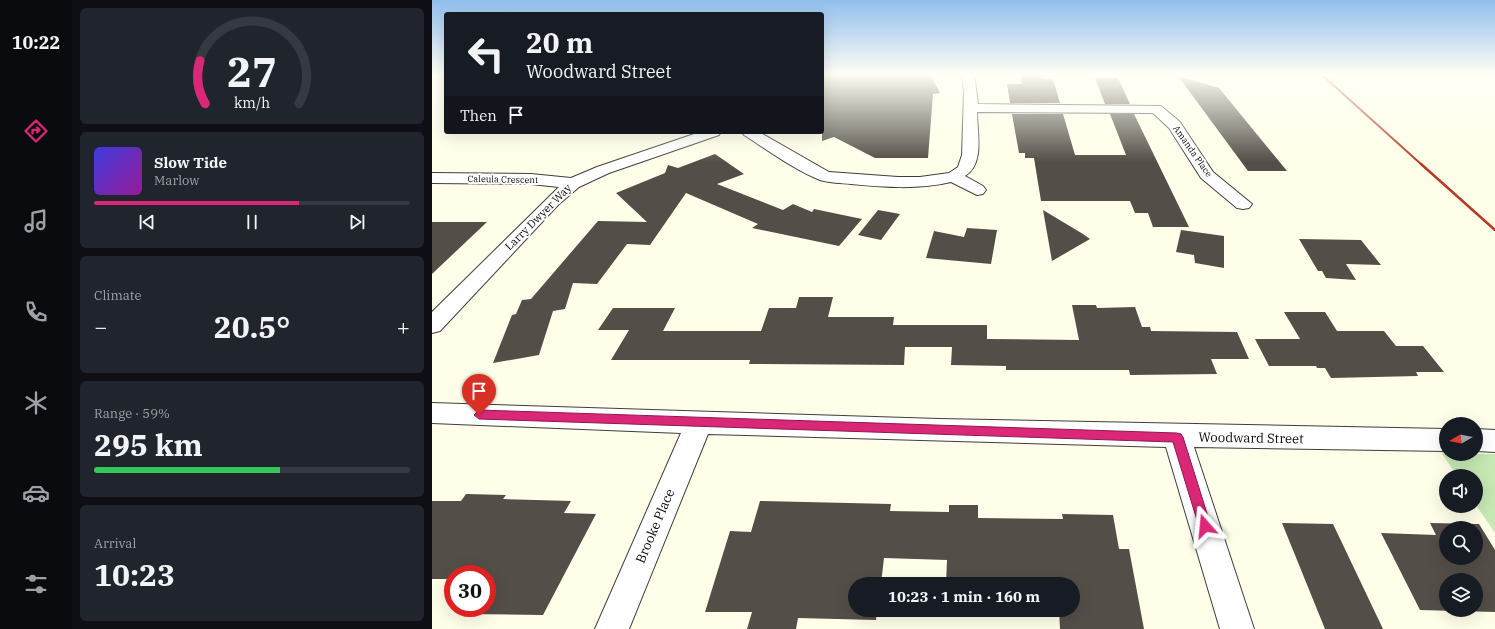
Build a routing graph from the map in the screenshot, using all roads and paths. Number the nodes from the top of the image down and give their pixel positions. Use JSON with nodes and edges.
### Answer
{"nodes":[{"id":1,"x":970,"y":103,"type":"edge"},
{"id":2,"x":970,"y":108,"type":"junction"},
{"id":3,"x":708,"y":134,"type":"edge"},
{"id":4,"x":752,"y":134,"type":"edge"},
{"id":5,"x":954,"y":177,"type":"junction"},
{"id":6,"x":432,"y":178,"type":"edge"},
{"id":7,"x":573,"y":182,"type":"junction"},
{"id":8,"x":977,"y":190,"type":"dead end"},
{"id":9,"x":1243,"y":204,"type":"dead end"},
{"id":10,"x":432,"y":325,"type":"edge"},
{"id":11,"x":432,"y":413,"type":"edge"},
{"id":12,"x":699,"y":423,"type":"junction"},
{"id":13,"x":1177,"y":437,"type":"junction"},
{"id":14,"x":1439,"y":440,"type":"edge"},
{"id":15,"x":1483,"y":440,"type":"edge"},
{"id":16,"x":1495,"y":441,"type":"edge"},
{"id":17,"x":612,"y":629,"type":"edge"},
{"id":18,"x":1237,"y":629,"type":"edge"}],
"edges":[{"from":1,"to":2,"type":"street"},
{"from":2,"to":5,"type":"street"},
{"from":2,"to":9,"type":"street","name":"Amanda Place"},
{"from":3,"to":7,"type":"street","name":"Larry Dwyer Way"},
{"from":4,"to":5,"type":"street"},
{"from":5,"to":8,"type":"street"},
{"from":6,"to":7,"type":"street","name":"Caleula Crescent"},
{"from":7,"to":10,"type":"street","name":"Larry Dwyer Way"},
{"from":11,"to":12,"type":"street","name":"Woodward Street"},
{"from":12,"to":13,"type":"street","name":"Woodward Street"},
{"from":12,"to":17,"type":"street","name":"Brooke Place"},
{"from":13,"to":14,"type":"street","name":"Woodward Street"},
{"from":13,"to":18,"type":"street"},
{"from":15,"to":16,"type":"street"}]}
